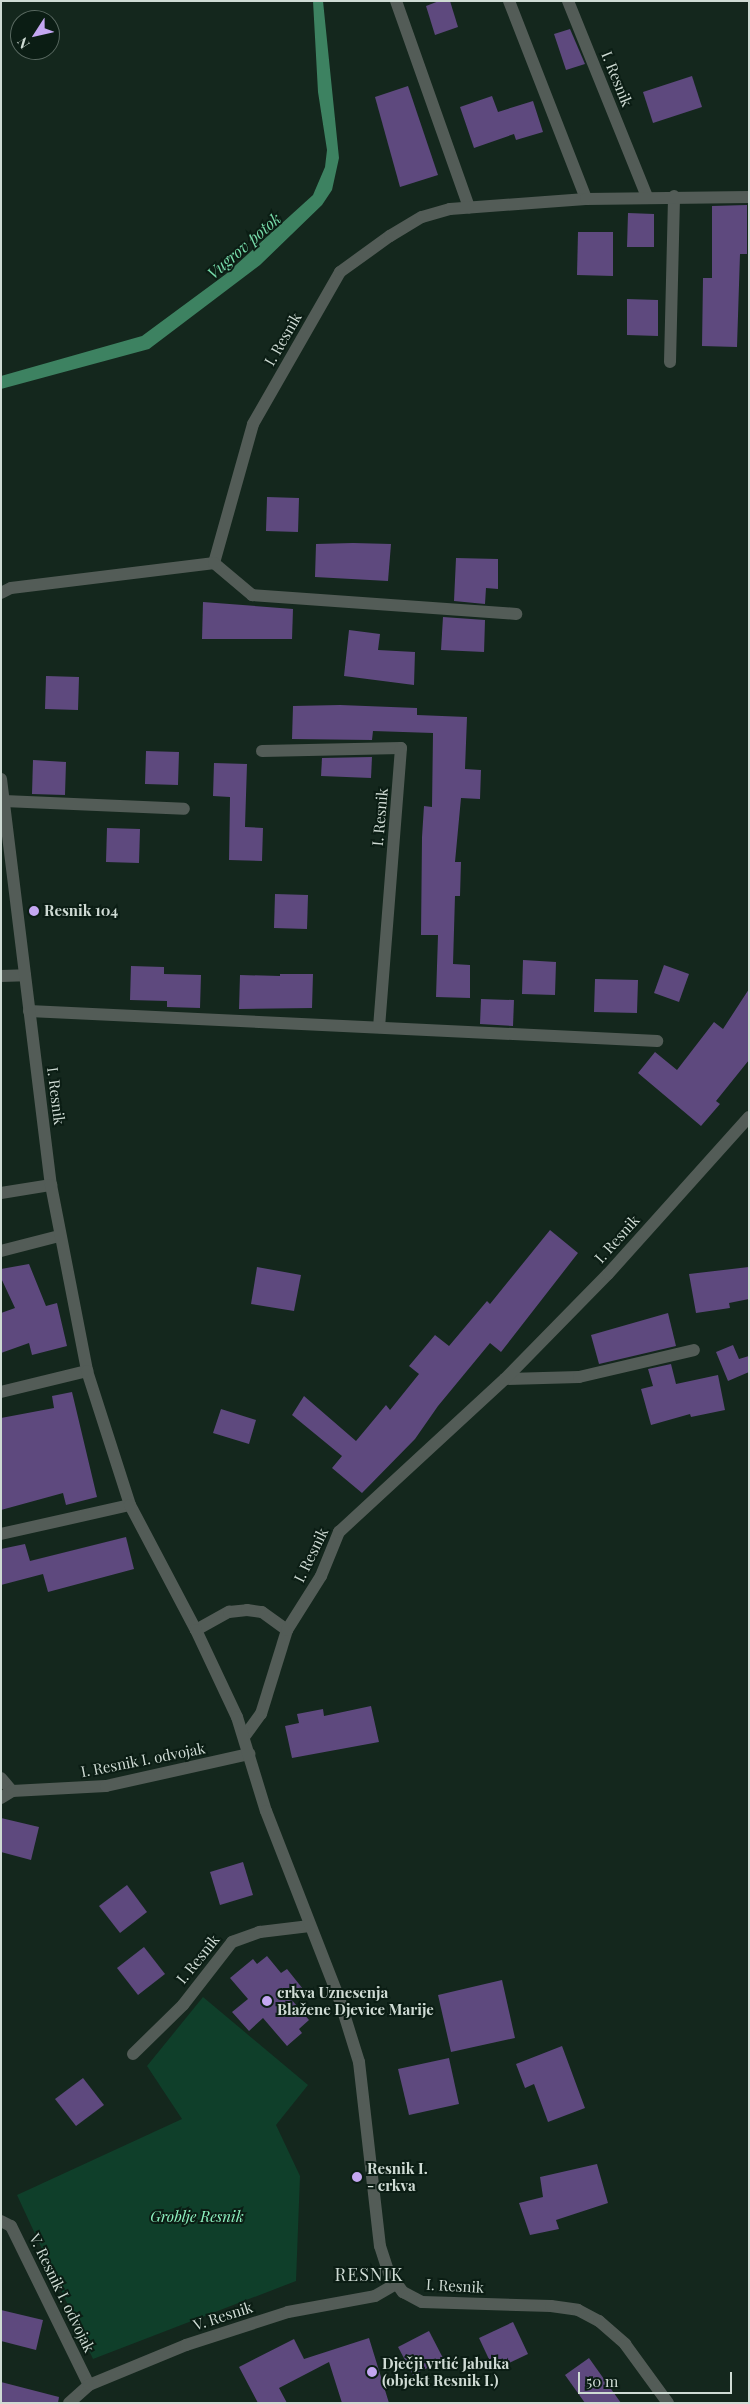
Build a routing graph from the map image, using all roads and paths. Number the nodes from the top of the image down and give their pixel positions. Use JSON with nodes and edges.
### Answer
{"nodes":[{"id":1,"x":396,"y":1,"type":"edge"},
{"id":2,"x":509,"y":1,"type":"edge"},
{"id":3,"x":568,"y":1,"type":"edge"},
{"id":4,"x":674,"y":196,"type":"junction"},
{"id":5,"x":647,"y":197,"type":"junction"},
{"id":6,"x":749,"y":197,"type":"edge"},
{"id":7,"x":586,"y":199,"type":"junction"},
{"id":8,"x":469,"y":207,"type":"junction"},
{"id":9,"x":670,"y":362,"type":"dead end"},
{"id":10,"x":214,"y":563,"type":"junction"},
{"id":11,"x":1,"y":593,"type":"edge"},
{"id":12,"x":516,"y":614,"type":"dead end"},
{"id":13,"x":262,"y":751,"type":"dead end"},
{"id":14,"x":1,"y":779,"type":"edge"},
{"id":15,"x":4,"y":800,"type":"junction"},
{"id":16,"x":184,"y":808,"type":"dead end"},
{"id":17,"x":25,"y":975,"type":"junction"},
{"id":18,"x":1,"y":976,"type":"edge"},
{"id":19,"x":29,"y":1011,"type":"junction"},
{"id":20,"x":379,"y":1027,"type":"junction"},
{"id":21,"x":657,"y":1041,"type":"dead end"},
{"id":22,"x":749,"y":1117,"type":"edge"},
{"id":23,"x":51,"y":1185,"type":"junction"},
{"id":24,"x":1,"y":1192,"type":"edge"},
{"id":25,"x":59,"y":1236,"type":"junction"},
{"id":26,"x":1,"y":1251,"type":"edge"},
{"id":27,"x":694,"y":1350,"type":"dead end"},
{"id":28,"x":87,"y":1371,"type":"junction"},
{"id":29,"x":505,"y":1380,"type":"junction"},
{"id":30,"x":1,"y":1392,"type":"edge"},
{"id":31,"x":130,"y":1505,"type":"junction"},
{"id":32,"x":1,"y":1534,"type":"edge"},
{"id":33,"x":196,"y":1630,"type":"junction"},
{"id":34,"x":287,"y":1630,"type":"junction"},
{"id":35,"x":244,"y":1737,"type":"junction"},
{"id":36,"x":249,"y":1754,"type":"junction"},
{"id":37,"x":1,"y":1778,"type":"edge"},
{"id":38,"x":6,"y":1795,"type":"edge"},
{"id":39,"x":310,"y":1926,"type":"junction"},
{"id":40,"x":133,"y":2054,"type":"dead end"},
{"id":41,"x":1,"y":2221,"type":"edge"},
{"id":42,"x":396,"y":2284,"type":"junction"},
{"id":43,"x":89,"y":2385,"type":"junction"},
{"id":44,"x":69,"y":2403,"type":"edge"},
{"id":45,"x":668,"y":2403,"type":"edge"}],
"edges":[{"from":1,"to":8,"type":"street"},
{"from":2,"to":7,"type":"street"},
{"from":3,"to":5,"type":"street","name":"I. Resnik"},
{"from":4,"to":5,"type":"street","name":"I. Resnik"},
{"from":4,"to":6,"type":"street","name":"I. Resnik"},
{"from":4,"to":9,"type":"street"},
{"from":5,"to":7,"type":"street","name":"I. Resnik"},
{"from":7,"to":8,"type":"street","name":"I. Resnik"},
{"from":8,"to":10,"type":"street","name":"I. Resnik"},
{"from":10,"to":11,"type":"street"},
{"from":10,"to":12,"type":"street"},
{"from":13,"to":20,"type":"street","name":"I. Resnik"},
{"from":14,"to":15,"type":"street","name":"I. Resnik"},
{"from":15,"to":16,"type":"street"},
{"from":15,"to":17,"type":"street","name":"I. Resnik"},
{"from":17,"to":18,"type":"street"},
{"from":17,"to":19,"type":"street","name":"I. Resnik"},
{"from":19,"to":20,"type":"street"},
{"from":19,"to":23,"type":"street","name":"I. Resnik"},
{"from":20,"to":21,"type":"street"},
{"from":22,"to":29,"type":"street","name":"I. Resnik"},
{"from":23,"to":24,"type":"street"},
{"from":23,"to":25,"type":"street","name":"I. Resnik"},
{"from":25,"to":26,"type":"street"},
{"from":25,"to":28,"type":"street","name":"I. Resnik"},
{"from":27,"to":29,"type":"street"},
{"from":28,"to":30,"type":"street"},
{"from":28,"to":31,"type":"street","name":"I. Resnik"},
{"from":29,"to":34,"type":"street","name":"I. Resnik"},
{"from":31,"to":32,"type":"street"},
{"from":31,"to":33,"type":"street","name":"I. Resnik"},
{"from":33,"to":34,"type":"street"},
{"from":33,"to":35,"type":"street","name":"I. Resnik"},
{"from":34,"to":35,"type":"street","name":"I. Resnik"},
{"from":35,"to":36,"type":"street","name":"I. Resnik"},
{"from":36,"to":38,"type":"street","name":"I. Resnik I. odvojak"},
{"from":36,"to":39,"type":"street","name":"I. Resnik"},
{"from":37,"to":38,"type":"street","name":"I. Resnik I. odvojak"},
{"from":39,"to":40,"type":"street","name":"I. Resnik"},
{"from":39,"to":42,"type":"street","name":"I. Resnik"},
{"from":41,"to":43,"type":"street","name":"V. Resnik I. odvojak"},
{"from":42,"to":43,"type":"street","name":"V. Resnik"},
{"from":42,"to":45,"type":"street","name":"I. Resnik"},
{"from":43,"to":44,"type":"street","name":"V. Resnik"}]}
